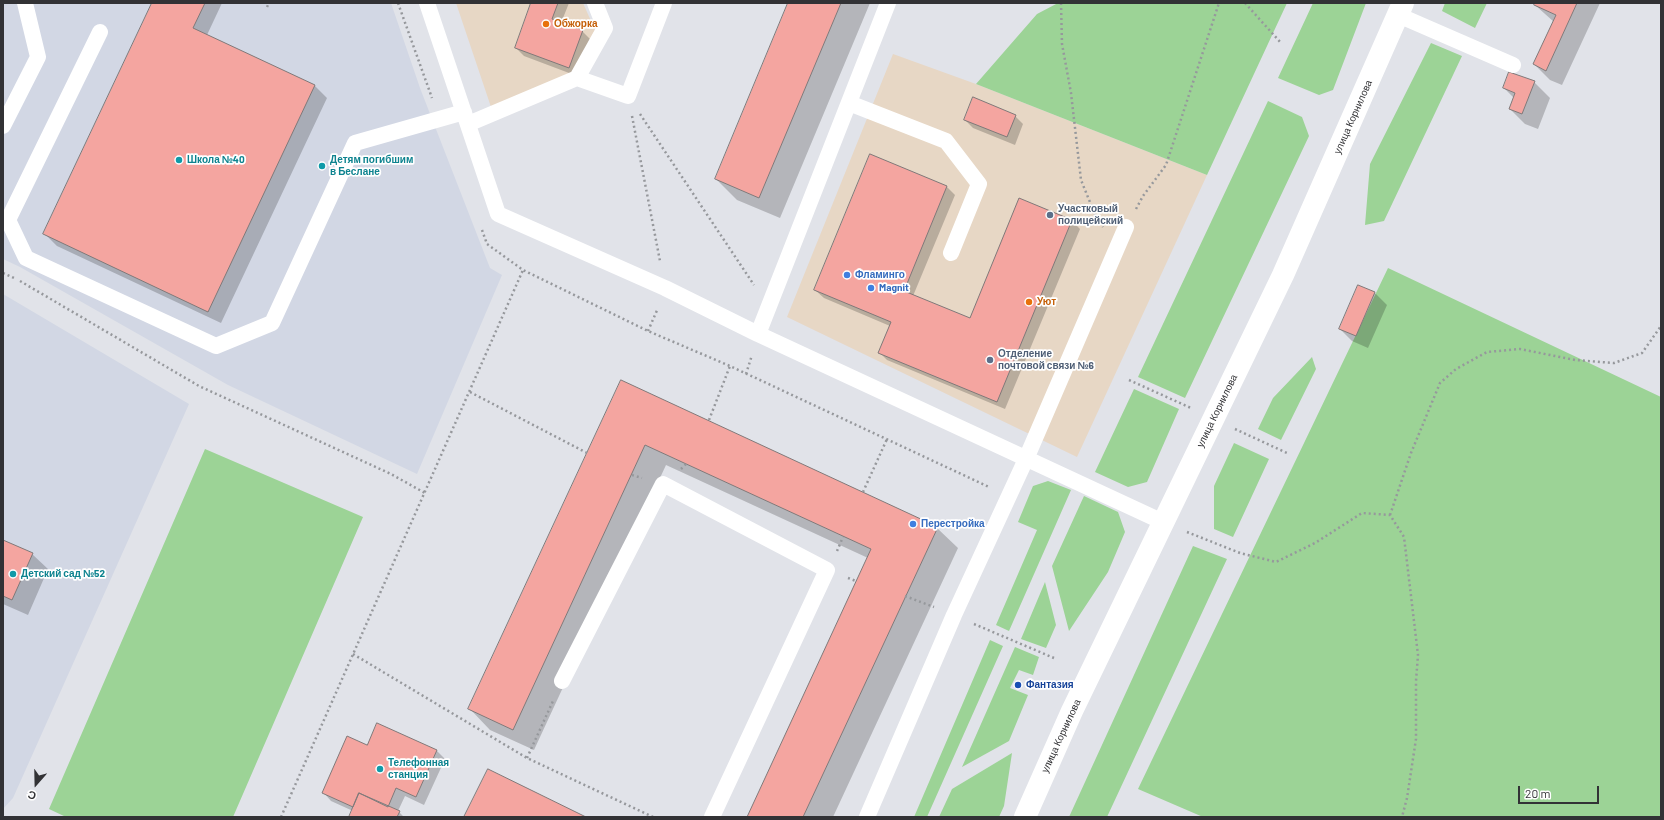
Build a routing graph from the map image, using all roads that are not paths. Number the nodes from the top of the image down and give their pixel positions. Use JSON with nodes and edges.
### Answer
{"nodes":[{"id":1,"x":25,"y":3,"type":"edge"},
{"id":2,"x":427,"y":3,"type":"edge"},
{"id":3,"x":595,"y":3,"type":"edge"},
{"id":4,"x":664,"y":3,"type":"edge"},
{"id":5,"x":888,"y":3,"type":"edge"},
{"id":6,"x":1401,"y":9,"type":"edge"},
{"id":7,"x":100,"y":32,"type":"dead end"},
{"id":8,"x":1513,"y":65,"type":"dead end"},
{"id":9,"x":577,"y":78,"type":"junction"},
{"id":10,"x":849,"y":103,"type":"junction"},
{"id":11,"x":466,"y":118,"type":"junction"},
{"id":12,"x":3,"y":126,"type":"edge"},
{"id":13,"x":1126,"y":227,"type":"road end"},
{"id":14,"x":951,"y":253,"type":"dead end"},
{"id":15,"x":758,"y":334,"type":"junction"},
{"id":16,"x":1026,"y":459,"type":"junction"},
{"id":17,"x":1163,"y":522,"type":"junction"},
{"id":18,"x":562,"y":681,"type":"road end"},
{"id":19,"x":712,"y":817,"type":"edge"},
{"id":20,"x":867,"y":817,"type":"edge"},
{"id":21,"x":1025,"y":817,"type":"edge"}],
"edges":[{"from":1,"to":12,"type":"lane"},
{"from":2,"to":11,"type":"lane"},
{"from":3,"to":9,"type":"lane"},
{"from":4,"to":9,"type":"lane"},
{"from":5,"to":10,"type":"lane"},
{"from":6,"to":8,"type":"lane"},
{"from":6,"to":17,"type":"main road","name":"улица Корнилова"},
{"from":7,"to":11,"type":"lane"},
{"from":9,"to":11,"type":"lane"},
{"from":10,"to":14,"type":"lane"},
{"from":10,"to":15,"type":"lane"},
{"from":11,"to":15,"type":"lane"},
{"from":13,"to":16,"type":"lane"},
{"from":15,"to":16,"type":"lane"},
{"from":16,"to":17,"type":"lane"},
{"from":16,"to":20,"type":"lane"},
{"from":17,"to":21,"type":"main road","name":"улица Корнилова"},
{"from":18,"to":19,"type":"lane"}]}
